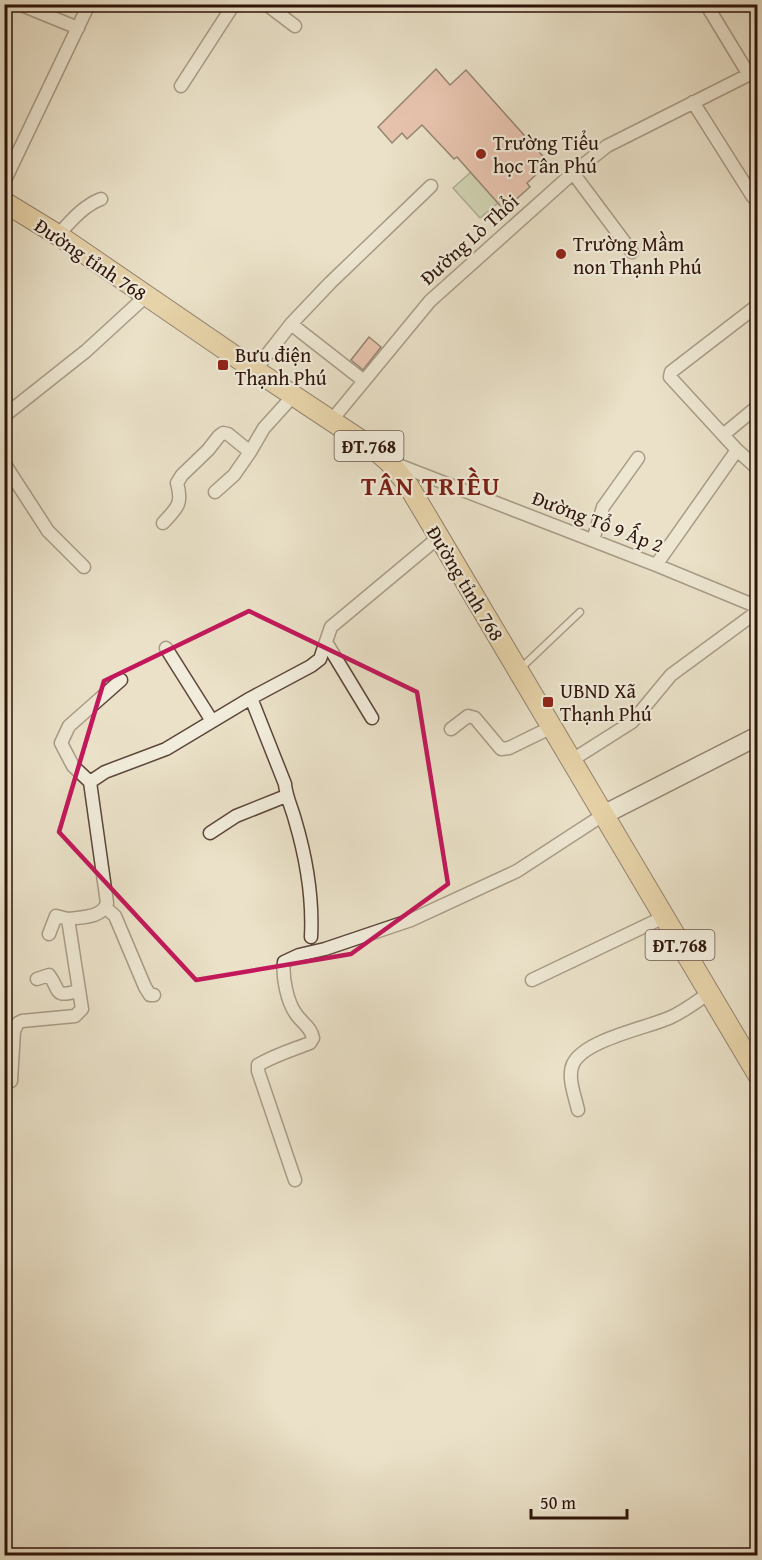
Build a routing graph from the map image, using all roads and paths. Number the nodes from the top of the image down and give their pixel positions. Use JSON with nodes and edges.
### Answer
{"nodes":[{"id":1,"x":89,"y":4,"type":"edge"},
{"id":2,"x":234,"y":4,"type":"edge"},
{"id":3,"x":266,"y":4,"type":"edge"},
{"id":4,"x":706,"y":4,"type":"edge"},
{"id":5,"x":24,"y":6,"type":"edge"},
{"id":6,"x":295,"y":26,"type":"dead end"},
{"id":7,"x":78,"y":28,"type":"junction"},
{"id":8,"x":753,"y":72,"type":"edge"},
{"id":9,"x":181,"y":86,"type":"dead end"},
{"id":10,"x":693,"y":102,"type":"junction"},
{"id":11,"x":573,"y":172,"type":"junction"},
{"id":12,"x":4,"y":182,"type":"edge"},
{"id":13,"x":431,"y":186,"type":"dead end"},
{"id":14,"x":753,"y":197,"type":"dead end"},
{"id":15,"x":101,"y":199,"type":"dead end"},
{"id":16,"x":4,"y":202,"type":"edge"},
{"id":17,"x":58,"y":235,"type":"junction"},
{"id":18,"x":632,"y":252,"type":"dead end"},
{"id":19,"x":146,"y":296,"type":"junction"},
{"id":20,"x":758,"y":305,"type":"edge"},
{"id":21,"x":291,"y":324,"type":"junction"},
{"id":22,"x":255,"y":370,"type":"junction"},
{"id":23,"x":364,"y":381,"type":"junction"},
{"id":24,"x":293,"y":396,"type":"junction"},
{"id":25,"x":758,"y":406,"type":"edge"},
{"id":26,"x":4,"y":416,"type":"edge"},
{"id":27,"x":331,"y":421,"type":"junction"},
{"id":28,"x":723,"y":435,"type":"junction"},
{"id":29,"x":737,"y":450,"type":"junction"},
{"id":30,"x":250,"y":452,"type":"junction"},
{"id":31,"x":639,"y":458,"type":"dead end"},
{"id":32,"x":389,"y":462,"type":"junction"},
{"id":33,"x":4,"y":463,"type":"edge"},
{"id":34,"x":758,"y":469,"type":"edge"},
{"id":35,"x":214,"y":492,"type":"dead end"},
{"id":36,"x":163,"y":523,"type":"dead end"},
{"id":37,"x":439,"y":537,"type":"junction"},
{"id":38,"x":593,"y":540,"type":"junction"},
{"id":39,"x":656,"y":565,"type":"junction"},
{"id":40,"x":84,"y":567,"type":"dead end"},
{"id":41,"x":758,"y":609,"type":"edge"},
{"id":42,"x":580,"y":612,"type":"dead end"},
{"id":43,"x":326,"y":642,"type":"junction"},
{"id":44,"x":166,"y":648,"type":"dead end"},
{"id":45,"x":518,"y":670,"type":"junction"},
{"id":46,"x":121,"y":680,"type":"dead end"},
{"id":47,"x":251,"y":698,"type":"junction"},
{"id":48,"x":372,"y":718,"type":"dead end"},
{"id":49,"x":212,"y":721,"type":"junction"},
{"id":50,"x":552,"y":727,"type":"junction"},
{"id":51,"x":451,"y":729,"type":"dead end"},
{"id":52,"x":758,"y":736,"type":"edge"},
{"id":53,"x":572,"y":760,"type":"junction"},
{"id":54,"x":90,"y":782,"type":"junction"},
{"id":55,"x":286,"y":796,"type":"junction"},
{"id":56,"x":603,"y":815,"type":"junction"},
{"id":57,"x":210,"y":833,"type":"dead end"},
{"id":58,"x":105,"y":908,"type":"junction"},
{"id":59,"x":664,"y":917,"type":"junction"},
{"id":60,"x":68,"y":919,"type":"junction"},
{"id":61,"x":49,"y":934,"type":"dead end"},
{"id":62,"x":310,"y":937,"type":"dead end"},
{"id":63,"x":36,"y":979,"type":"dead end"},
{"id":64,"x":532,"y":980,"type":"dead end"},
{"id":65,"x":78,"y":991,"type":"junction"},
{"id":66,"x":709,"y":993,"type":"junction"},
{"id":67,"x":154,"y":995,"type":"dead end"},
{"id":68,"x":758,"y":1075,"type":"edge"},
{"id":69,"x":11,"y":1081,"type":"dead end"},
{"id":70,"x":578,"y":1110,"type":"dead end"},
{"id":71,"x":295,"y":1180,"type":"dead end"}],
"edges":[{"from":1,"to":7,"type":"street"},
{"from":2,"to":9,"type":"street"},
{"from":3,"to":6,"type":"street"},
{"from":4,"to":8,"type":"street"},
{"from":5,"to":7,"type":"street"},
{"from":7,"to":12,"type":"street"},
{"from":8,"to":10,"type":"street","name":"Đường Lò Thổi"},
{"from":10,"to":11,"type":"street","name":"Đường Lò Thổi"},
{"from":10,"to":14,"type":"street"},
{"from":11,"to":18,"type":"street"},
{"from":11,"to":23,"type":"street","name":"Đường Lò Thổi"},
{"from":13,"to":21,"type":"street"},
{"from":15,"to":17,"type":"street"},
{"from":16,"to":17,"type":"main road","name":"Đường tỉnh 768","number":"ĐT.768"},
{"from":17,"to":19,"type":"main road","name":"Đường tỉnh 768","number":"ĐT.768"},
{"from":19,"to":22,"type":"main road","name":"Đường tỉnh 768","number":"ĐT.768"},
{"from":19,"to":26,"type":"street"},
{"from":20,"to":28,"type":"street"},
{"from":21,"to":22,"type":"street"},
{"from":21,"to":23,"type":"street"},
{"from":22,"to":24,"type":"main road","name":"Đường tỉnh 768","number":"ĐT.768"},
{"from":23,"to":27,"type":"street","name":"Đường Lò Thổi"},
{"from":24,"to":27,"type":"main road","name":"Đường tỉnh 768","number":"ĐT.768"},
{"from":24,"to":30,"type":"street"},
{"from":25,"to":28,"type":"street"},
{"from":27,"to":32,"type":"main road","name":"Đường tỉnh 768","number":"ĐT.768"},
{"from":28,"to":29,"type":"street"},
{"from":29,"to":34,"type":"street"},
{"from":29,"to":39,"type":"street"},
{"from":30,"to":35,"type":"street"},
{"from":30,"to":36,"type":"street"},
{"from":31,"to":38,"type":"street"},
{"from":32,"to":37,"type":"main road","name":"Đường tỉnh 768","number":"ĐT.768"},
{"from":32,"to":38,"type":"street","name":"Đường Tổ 9 Ấp 2"},
{"from":33,"to":40,"type":"street"},
{"from":37,"to":43,"type":"street"},
{"from":37,"to":45,"type":"main road","name":"Đường tỉnh 768","number":"ĐT.768"},
{"from":38,"to":39,"type":"street","name":"Đường Tổ 9 Ấp 2"},
{"from":39,"to":41,"type":"street","name":"Đường Tổ 9 Ấp 2"},
{"from":41,"to":53,"type":"street"},
{"from":42,"to":45,"type":"lane"},
{"from":43,"to":47,"type":"street"},
{"from":43,"to":48,"type":"street"},
{"from":44,"to":49,"type":"street"},
{"from":45,"to":50,"type":"main road","name":"Đường tỉnh 768","number":"ĐT.768"},
{"from":46,"to":54,"type":"street"},
{"from":47,"to":49,"type":"street"},
{"from":47,"to":55,"type":"street"},
{"from":49,"to":54,"type":"street"},
{"from":50,"to":51,"type":"street"},
{"from":50,"to":53,"type":"main road","name":"Đường tỉnh 768","number":"ĐT.768"},
{"from":52,"to":56,"type":"street"},
{"from":53,"to":56,"type":"main road","name":"Đường tỉnh 768","number":"ĐT.768"},
{"from":54,"to":58,"type":"street"},
{"from":55,"to":57,"type":"street"},
{"from":55,"to":62,"type":"street"},
{"from":56,"to":59,"type":"main road","name":"Đường tỉnh 768","number":"ĐT.768"},
{"from":56,"to":71,"type":"street"},
{"from":58,"to":60,"type":"street"},
{"from":58,"to":67,"type":"street"},
{"from":59,"to":64,"type":"street"},
{"from":59,"to":66,"type":"main road","name":"Đường tỉnh 768","number":"ĐT.768"},
{"from":60,"to":61,"type":"street"},
{"from":60,"to":65,"type":"street"},
{"from":63,"to":65,"type":"street"},
{"from":65,"to":69,"type":"street"},
{"from":66,"to":68,"type":"main road","name":"Đường tỉnh 768","number":"ĐT.768"},
{"from":66,"to":70,"type":"street"}]}
